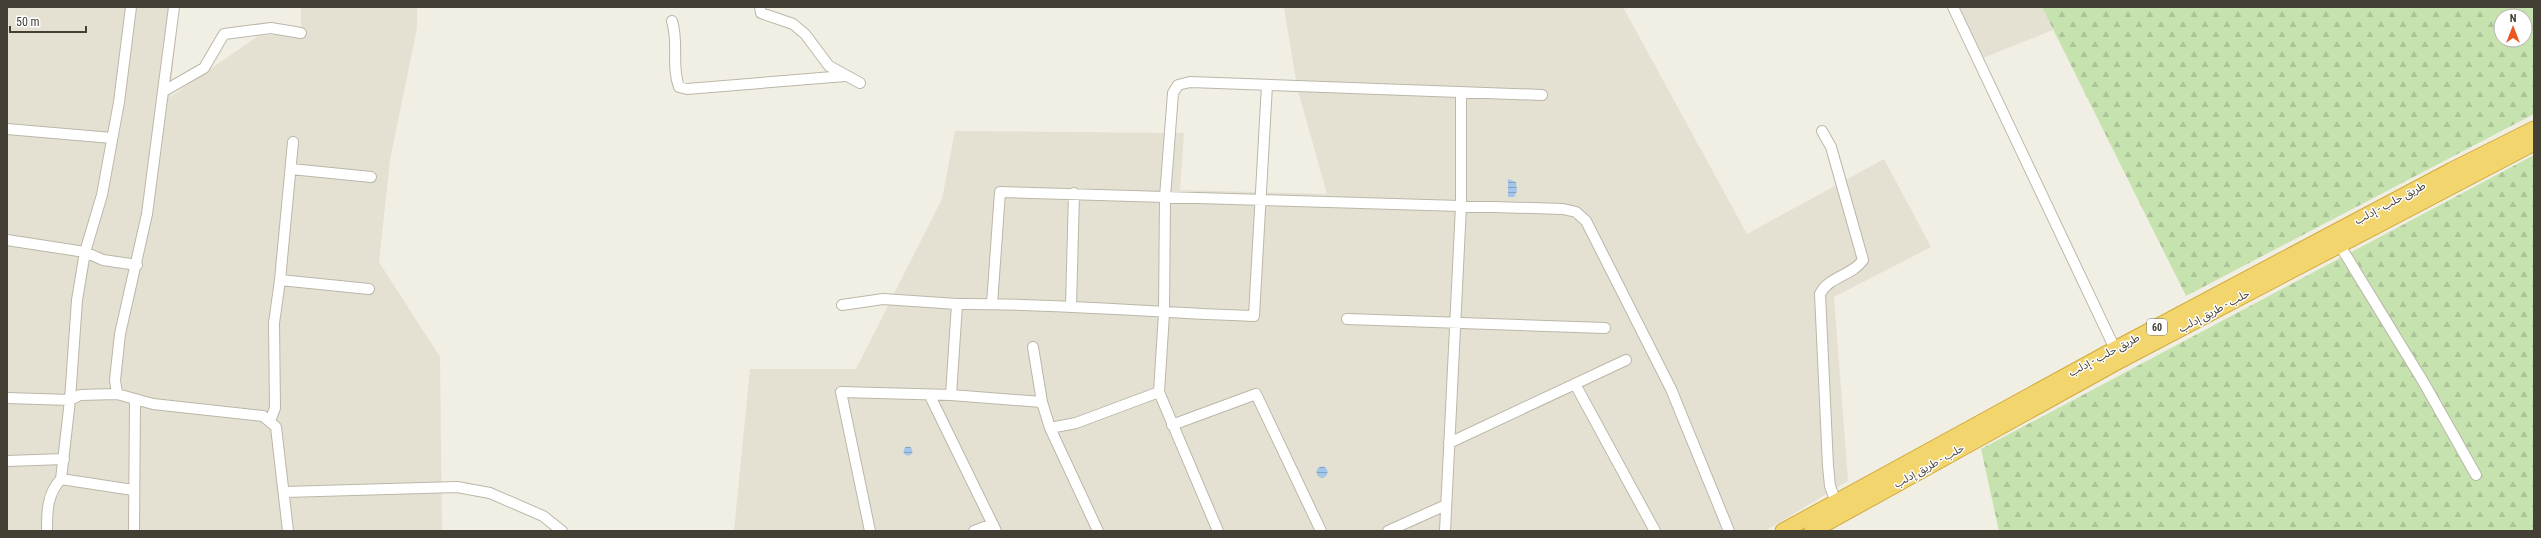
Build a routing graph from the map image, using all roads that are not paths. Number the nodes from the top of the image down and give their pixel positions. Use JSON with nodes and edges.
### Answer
{"nodes":[{"id":1,"x":131,"y":7,"type":"edge"},
{"id":2,"x":174,"y":7,"type":"edge"},
{"id":3,"x":760,"y":7,"type":"edge"},
{"id":4,"x":1953,"y":7,"type":"edge"},
{"id":5,"x":672,"y":22,"type":"dead end"},
{"id":6,"x":301,"y":34,"type":"dead end"},
{"id":7,"x":845,"y":76,"type":"junction"},
{"id":8,"x":860,"y":83,"type":"dead end"},
{"id":9,"x":1267,"y":85,"type":"junction"},
{"id":10,"x":164,"y":91,"type":"junction"},
{"id":11,"x":1462,"y":93,"type":"junction"},
{"id":12,"x":1542,"y":95,"type":"dead end"},
{"id":13,"x":7,"y":128,"type":"edge"},
{"id":14,"x":2534,"y":129,"type":"edge"},
{"id":15,"x":1822,"y":131,"type":"dead end"},
{"id":16,"x":112,"y":138,"type":"junction"},
{"id":17,"x":293,"y":142,"type":"dead end"},
{"id":18,"x":2534,"y":142,"type":"edge"},
{"id":19,"x":291,"y":169,"type":"junction"},
{"id":20,"x":371,"y":177,"type":"dead end"},
{"id":21,"x":1074,"y":193,"type":"junction"},
{"id":22,"x":1165,"y":197,"type":"junction"},
{"id":23,"x":1261,"y":200,"type":"junction"},
{"id":24,"x":1461,"y":206,"type":"junction"},
{"id":25,"x":7,"y":240,"type":"edge"},
{"id":26,"x":2339,"y":244,"type":"junction"},
{"id":27,"x":85,"y":252,"type":"junction"},
{"id":28,"x":137,"y":265,"type":"junction"},
{"id":29,"x":280,"y":280,"type":"junction"},
{"id":30,"x":369,"y":290,"type":"dead end"},
{"id":31,"x":957,"y":304,"type":"junction"},
{"id":32,"x":992,"y":304,"type":"junction"},
{"id":33,"x":842,"y":305,"type":"dead end"},
{"id":34,"x":1071,"y":306,"type":"junction"},
{"id":35,"x":1164,"y":314,"type":"junction"},
{"id":36,"x":1347,"y":320,"type":"dead end"},
{"id":37,"x":1455,"y":323,"type":"junction"},
{"id":38,"x":1605,"y":328,"type":"dead end"},
{"id":39,"x":1034,"y":347,"type":"dead end"},
{"id":40,"x":2117,"y":355,"type":"junction"},
{"id":41,"x":1626,"y":360,"type":"dead end"},
{"id":42,"x":1575,"y":384,"type":"junction"},
{"id":43,"x":1159,"y":392,"type":"junction"},
{"id":44,"x":117,"y":394,"type":"junction"},
{"id":45,"x":951,"y":395,"type":"junction"},
{"id":46,"x":930,"y":396,"type":"junction"},
{"id":47,"x":7,"y":398,"type":"edge"},
{"id":48,"x":70,"y":400,"type":"junction"},
{"id":49,"x":135,"y":400,"type":"junction"},
{"id":50,"x":1042,"y":402,"type":"junction"},
{"id":51,"x":270,"y":421,"type":"junction"},
{"id":52,"x":1172,"y":425,"type":"junction"},
{"id":53,"x":1050,"y":428,"type":"junction"},
{"id":54,"x":1449,"y":443,"type":"junction"},
{"id":55,"x":64,"y":459,"type":"junction"},
{"id":56,"x":7,"y":461,"type":"edge"},
{"id":57,"x":2476,"y":475,"type":"dead end"},
{"id":58,"x":61,"y":479,"type":"junction"},
{"id":59,"x":133,"y":490,"type":"junction"},
{"id":60,"x":285,"y":492,"type":"junction"},
{"id":61,"x":1446,"y":505,"type":"junction"},
{"id":62,"x":1839,"y":508,"type":"junction"},
{"id":63,"x":994,"y":527,"type":"edge"},
{"id":64,"x":47,"y":531,"type":"edge"},
{"id":65,"x":134,"y":531,"type":"edge"},
{"id":66,"x":288,"y":531,"type":"edge"},
{"id":67,"x":562,"y":531,"type":"edge"},
{"id":68,"x":870,"y":531,"type":"edge"},
{"id":69,"x":974,"y":531,"type":"edge"},
{"id":70,"x":1098,"y":531,"type":"edge"},
{"id":71,"x":1218,"y":531,"type":"edge"},
{"id":72,"x":1321,"y":531,"type":"edge"},
{"id":73,"x":1388,"y":531,"type":"edge"},
{"id":74,"x":1445,"y":531,"type":"edge"},
{"id":75,"x":1655,"y":531,"type":"edge"},
{"id":76,"x":1729,"y":531,"type":"edge"},
{"id":77,"x":1783,"y":531,"type":"edge"},
{"id":78,"x":1812,"y":531,"type":"edge"}],
"edges":[{"from":1,"to":16,"type":"street"},
{"from":2,"to":10,"type":"street"},
{"from":3,"to":7,"type":"street"},
{"from":4,"to":40,"type":"street"},
{"from":5,"to":7,"type":"street"},
{"from":6,"to":10,"type":"street"},
{"from":7,"to":8,"type":"street"},
{"from":9,"to":11,"type":"street"},
{"from":9,"to":22,"type":"street"},
{"from":9,"to":23,"type":"street"},
{"from":10,"to":28,"type":"street"},
{"from":11,"to":12,"type":"street"},
{"from":11,"to":24,"type":"street"},
{"from":13,"to":16,"type":"street"},
{"from":14,"to":40,"type":"highway","name":"طريق حلب - إدلب","number":"60"},
{"from":15,"to":62,"type":"street"},
{"from":16,"to":27,"type":"street"},
{"from":17,"to":19,"type":"street"},
{"from":18,"to":26,"type":"highway","name":"حلب - طريق إدلب","number":"60"},
{"from":19,"to":20,"type":"street"},
{"from":19,"to":29,"type":"street"},
{"from":21,"to":22,"type":"street"},
{"from":21,"to":32,"type":"street"},
{"from":21,"to":34,"type":"street"},
{"from":22,"to":23,"type":"street"},
{"from":22,"to":35,"type":"street"},
{"from":23,"to":24,"type":"street"},
{"from":23,"to":35,"type":"street"},
{"from":24,"to":37,"type":"street"},
{"from":24,"to":76,"type":"street"},
{"from":25,"to":27,"type":"street"},
{"from":26,"to":40,"type":"highway","name":"حلب - طريق إدلب","number":"60"},
{"from":26,"to":57,"type":"street"},
{"from":27,"to":28,"type":"street"},
{"from":27,"to":48,"type":"street"},
{"from":28,"to":44,"type":"street"},
{"from":29,"to":30,"type":"street"},
{"from":29,"to":51,"type":"street"},
{"from":31,"to":32,"type":"street"},
{"from":31,"to":33,"type":"street"},
{"from":31,"to":45,"type":"street"},
{"from":32,"to":34,"type":"street"},
{"from":34,"to":35,"type":"street"},
{"from":35,"to":43,"type":"street"},
{"from":36,"to":37,"type":"street"},
{"from":37,"to":38,"type":"street"},
{"from":37,"to":54,"type":"street"},
{"from":39,"to":50,"type":"street"},
{"from":40,"to":62,"type":"highway","name":"طريق حلب - إدلب","number":"60"},
{"from":41,"to":42,"type":"street"},
{"from":42,"to":54,"type":"street"},
{"from":42,"to":75,"type":"street"},
{"from":43,"to":52,"type":"street"},
{"from":43,"to":53,"type":"street"},
{"from":44,"to":48,"type":"street"},
{"from":44,"to":49,"type":"street"},
{"from":45,"to":46,"type":"street"},
{"from":45,"to":50,"type":"street"},
{"from":46,"to":63,"type":"street"},
{"from":46,"to":68,"type":"street"},
{"from":47,"to":48,"type":"street"},
{"from":48,"to":55,"type":"street"},
{"from":49,"to":51,"type":"street"},
{"from":49,"to":59,"type":"street"},
{"from":50,"to":53,"type":"street"},
{"from":51,"to":60,"type":"street"},
{"from":52,"to":71,"type":"street"},
{"from":52,"to":72,"type":"street"},
{"from":53,"to":70,"type":"street"},
{"from":54,"to":61,"type":"street"},
{"from":55,"to":56,"type":"street"},
{"from":55,"to":58,"type":"street"},
{"from":58,"to":59,"type":"street"},
{"from":58,"to":64,"type":"street"},
{"from":59,"to":65,"type":"street"},
{"from":60,"to":66,"type":"street"},
{"from":60,"to":67,"type":"street"},
{"from":61,"to":73,"type":"street"},
{"from":61,"to":74,"type":"street"},
{"from":62,"to":77,"type":"highway","name":"طريق حلب - إدلب","number":"60"},
{"from":62,"to":78,"type":"highway","number":"60"},
{"from":63,"to":69,"type":"street"}]}
